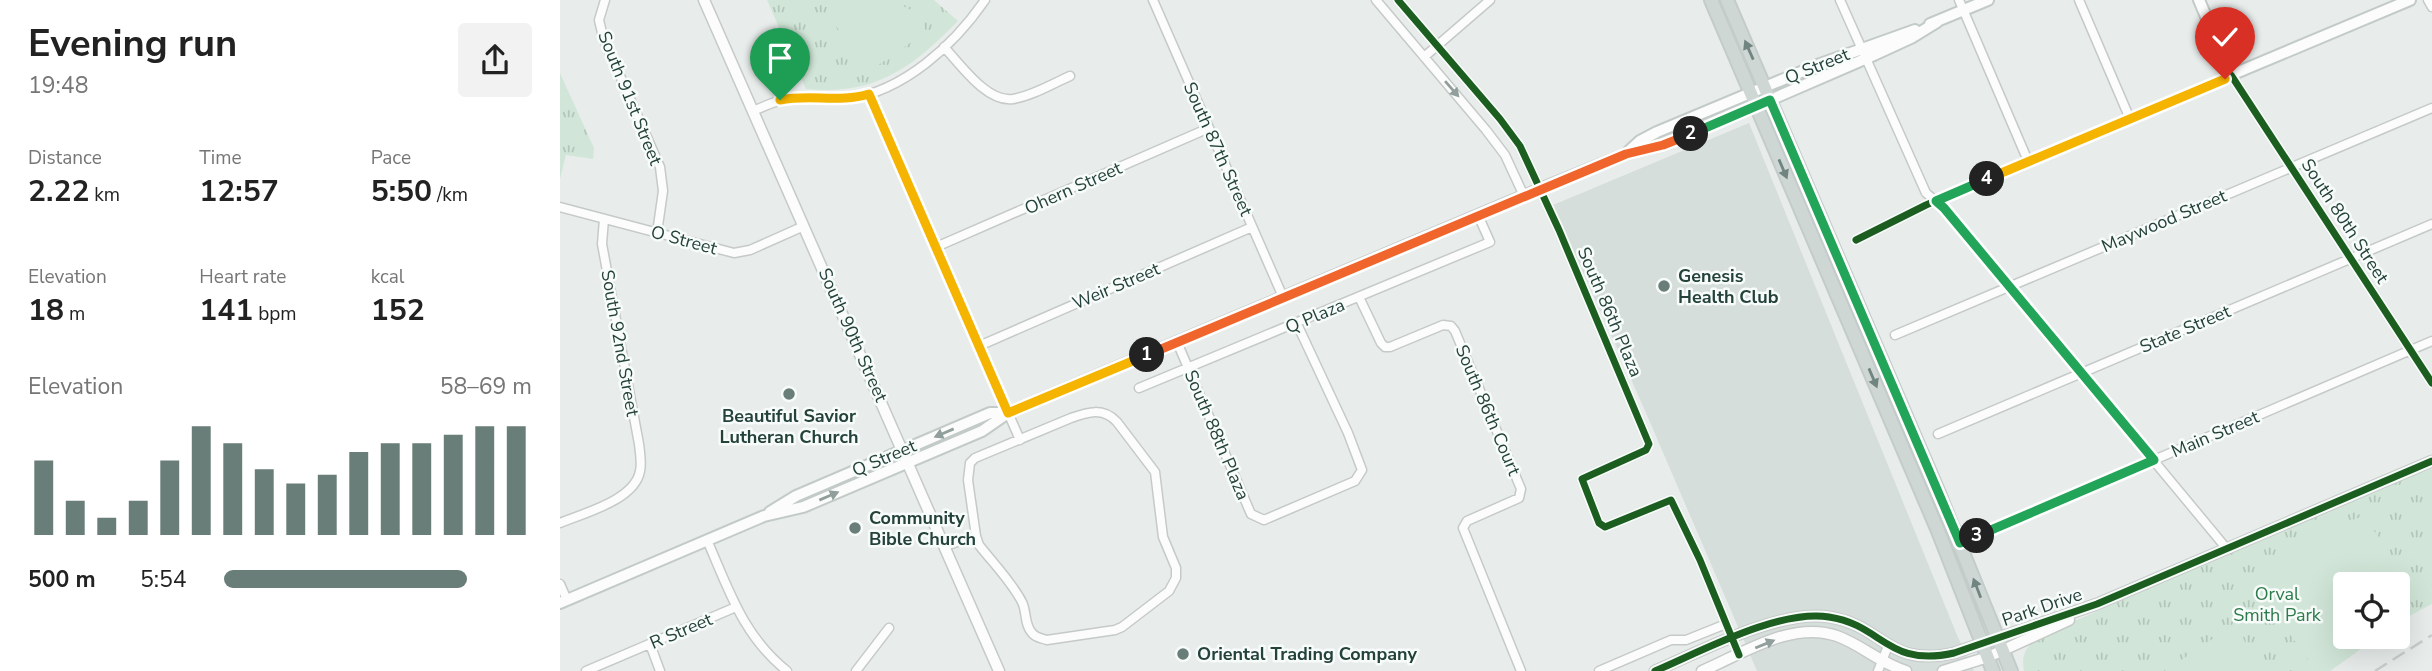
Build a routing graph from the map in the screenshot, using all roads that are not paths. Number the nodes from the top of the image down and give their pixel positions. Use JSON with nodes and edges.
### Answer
{"nodes":[{"id":1,"x":704,"y":0,"type":"edge"},
{"id":2,"x":985,"y":0,"type":"edge"},
{"id":3,"x":1153,"y":0,"type":"edge"},
{"id":4,"x":1376,"y":0,"type":"edge"},
{"id":5,"x":1398,"y":0,"type":"edge"},
{"id":6,"x":1490,"y":0,"type":"edge"},
{"id":7,"x":1711,"y":0,"type":"edge"},
{"id":8,"x":1727,"y":0,"type":"edge"},
{"id":9,"x":1840,"y":0,"type":"edge"},
{"id":10,"x":1989,"y":0,"type":"edge"},
{"id":11,"x":2079,"y":0,"type":"edge"},
{"id":12,"x":2199,"y":0,"type":"edge"},
{"id":13,"x":2410,"y":0,"type":"edge"},
{"id":14,"x":2428,"y":0,"type":"edge"},
{"id":15,"x":604,"y":3,"type":"edge"},
{"id":16,"x":1962,"y":5,"type":"edge"},
{"id":17,"x":2432,"y":7,"type":"edge"},
{"id":18,"x":1409,"y":13,"type":"junction"},
{"id":19,"x":1399,"y":25,"type":"junction"},
{"id":20,"x":944,"y":47,"type":"junction"},
{"id":21,"x":1438,"y":47,"type":"junction"},
{"id":22,"x":1863,"y":54,"type":"junction"},
{"id":23,"x":1424,"y":57,"type":"junction"},
{"id":24,"x":2231,"y":75,"type":"junction"},
{"id":25,"x":1070,"y":76,"type":"dead end"},
{"id":26,"x":1751,"y":93,"type":"junction"},
{"id":27,"x":869,"y":94,"type":"junction"},
{"id":28,"x":1768,"y":94,"type":"junction"},
{"id":29,"x":1757,"y":106,"type":"junction"},
{"id":30,"x":1490,"y":108,"type":"junction"},
{"id":31,"x":2432,"y":108,"type":"edge"},
{"id":32,"x":753,"y":111,"type":"junction"},
{"id":33,"x":1477,"y":119,"type":"junction"},
{"id":34,"x":2130,"y":119,"type":"junction"},
{"id":35,"x":1209,"y":128,"type":"junction"},
{"id":36,"x":1626,"y":154,"type":"junction"},
{"id":37,"x":1525,"y":158,"type":"junction"},
{"id":38,"x":2028,"y":162,"type":"junction"},
{"id":39,"x":1509,"y":165,"type":"junction"},
{"id":40,"x":2291,"y":167,"type":"junction"},
{"id":41,"x":1540,"y":189,"type":"junction"},
{"id":42,"x":1524,"y":196,"type":"junction"},
{"id":43,"x":1936,"y":201,"type":"junction"},
{"id":44,"x":560,"y":207,"type":"edge"},
{"id":45,"x":1478,"y":215,"type":"junction"},
{"id":46,"x":604,"y":219,"type":"junction"},
{"id":47,"x":2432,"y":224,"type":"edge"},
{"id":48,"x":804,"y":226,"type":"junction"},
{"id":49,"x":1252,"y":227,"type":"junction"},
{"id":50,"x":657,"y":233,"type":"junction"},
{"id":51,"x":1856,"y":240,"type":"dead end"},
{"id":52,"x":936,"y":247,"type":"junction"},
{"id":53,"x":2351,"y":258,"type":"junction"},
{"id":54,"x":2009,"y":286,"type":"junction"},
{"id":55,"x":1283,"y":297,"type":"junction"},
{"id":56,"x":1359,"y":297,"type":"junction"},
{"id":57,"x":1297,"y":324,"type":"junction"},
{"id":58,"x":1895,"y":335,"type":"dead end"},
{"id":59,"x":2432,"y":341,"type":"edge"},
{"id":60,"x":1177,"y":342,"type":"junction"},
{"id":61,"x":979,"y":346,"type":"junction"},
{"id":62,"x":2411,"y":350,"type":"junction"},
{"id":63,"x":1188,"y":368,"type":"junction"},
{"id":64,"x":2082,"y":373,"type":"junction"},
{"id":65,"x":2432,"y":383,"type":"edge"},
{"id":66,"x":1139,"y":388,"type":"dead end"},
{"id":67,"x":1008,"y":413,"type":"junction"},
{"id":68,"x":1938,"y":433,"type":"dead end"},
{"id":69,"x":1020,"y":440,"type":"junction"},
{"id":70,"x":904,"y":450,"type":"junction"},
{"id":71,"x":2154,"y":460,"type":"junction"},
{"id":72,"x":2432,"y":461,"type":"edge"},
{"id":73,"x":909,"y":462,"type":"junction"},
{"id":74,"x":764,"y":516,"type":"junction"},
{"id":75,"x":560,"y":523,"type":"edge"},
{"id":76,"x":976,"y":537,"type":"junction"},
{"id":77,"x":708,"y":540,"type":"junction"},
{"id":78,"x":1960,"y":543,"type":"junction"},
{"id":79,"x":945,"y":546,"type":"junction"},
{"id":80,"x":2227,"y":549,"type":"junction"},
{"id":81,"x":560,"y":584,"type":"edge"},
{"id":82,"x":564,"y":601,"type":"edge"},
{"id":83,"x":736,"y":607,"type":"junction"},
{"id":84,"x":1726,"y":624,"type":"junction"},
{"id":85,"x":889,"y":628,"type":"dead end"},
{"id":86,"x":1732,"y":639,"type":"junction"},
{"id":87,"x":650,"y":644,"type":"junction"},
{"id":88,"x":1983,"y":645,"type":"junction"},
{"id":89,"x":2001,"y":645,"type":"junction"},
{"id":90,"x":1888,"y":646,"type":"junction"},
{"id":91,"x":1739,"y":655,"type":"junction"},
{"id":92,"x":1988,"y":657,"type":"junction"},
{"id":93,"x":1880,"y":666,"type":"edge"},
{"id":94,"x":586,"y":671,"type":"edge"},
{"id":95,"x":660,"y":671,"type":"edge"},
{"id":96,"x":787,"y":671,"type":"edge"},
{"id":97,"x":856,"y":671,"type":"edge"},
{"id":98,"x":999,"y":671,"type":"edge"},
{"id":99,"x":1521,"y":671,"type":"edge"},
{"id":100,"x":1599,"y":671,"type":"edge"},
{"id":101,"x":1656,"y":671,"type":"edge"},
{"id":102,"x":1702,"y":671,"type":"edge"},
{"id":103,"x":1906,"y":671,"type":"edge"},
{"id":104,"x":1944,"y":671,"type":"edge"},
{"id":105,"x":1993,"y":671,"type":"edge"},
{"id":106,"x":2011,"y":671,"type":"edge"}],
"edges":[{"from":1,"to":32,"type":"street","name":"South 90th Street"},
{"from":2,"to":20,"type":"street"},
{"from":3,"to":35,"type":"street","name":"South 87th Street"},
{"from":4,"to":19,"type":"street"},
{"from":5,"to":18,"type":"street","name":"South 86th Plaza"},
{"from":6,"to":21,"type":"street"},
{"from":7,"to":26,"type":"main road"},
{"from":28,"to":8,"type":"main road","one_way":true},
{"from":9,"to":22,"type":"street"},
{"from":10,"to":16,"type":"main road","name":"Q Street"},
{"from":11,"to":34,"type":"street"},
{"from":12,"to":24,"type":"main road","name":"South 80th Street"},
{"from":13,"to":24,"type":"main road"},
{"from":14,"to":17,"type":"street"},
{"from":15,"to":50,"type":"street","name":"South 91st Street"},
{"from":16,"to":22,"type":"main road","name":"Q Street"},
{"from":16,"to":38,"type":"street"},
{"from":18,"to":19,"type":"street"},
{"from":18,"to":21,"type":"street","name":"South 86th Plaza"},
{"from":19,"to":23,"type":"street"},
{"from":20,"to":25,"type":"street"},
{"from":20,"to":27,"type":"street"},
{"from":21,"to":23,"type":"street"},
{"from":21,"to":30,"type":"street","name":"South 86th Plaza"},
{"from":22,"to":28,"type":"main road","name":"Q Street"},
{"from":22,"to":43,"type":"street"},
{"from":23,"to":33,"type":"street","one_way":true},
{"from":24,"to":34,"type":"street"},
{"from":24,"to":40,"type":"street","name":"South 80th Street"},
{"from":26,"to":28,"type":"main road","name":"Q Street"},
{"from":26,"to":29,"type":"main road"},
{"from":26,"to":36,"type":"main road","name":"Q Street"},
{"from":27,"to":32,"type":"street"},
{"from":27,"to":52,"type":"street"},
{"from":28,"to":29,"type":"main road","name":"Q Street"},
{"from":28,"to":78,"type":"main road"},
{"from":29,"to":36,"type":"main road","name":"Q Street"},
{"from":29,"to":88,"type":"main road","one_way":true},
{"from":30,"to":33,"type":"street"},
{"from":30,"to":37,"type":"street","name":"South 86th Plaza"},
{"from":31,"to":40,"type":"street","name":"Maywood Street"},
{"from":32,"to":48,"type":"street","name":"South 90th Street"},
{"from":33,"to":39,"type":"street"},
{"from":34,"to":38,"type":"street"},
{"from":35,"to":49,"type":"street","name":"South 87th Street"},
{"from":35,"to":52,"type":"street","name":"Ohern Street"},
{"from":36,"to":41,"type":"main road","name":"Q Street"},
{"from":37,"to":39,"type":"street"},
{"from":37,"to":41,"type":"street","name":"South 86th Plaza"},
{"from":38,"to":43,"type":"street"},
{"from":39,"to":42,"type":"street"},
{"from":40,"to":53,"type":"street","name":"South 80th Street"},
{"from":40,"to":54,"type":"street","name":"Maywood Street"},
{"from":41,"to":42,"type":"main road","name":"Q Street"},
{"from":41,"to":84,"type":"street","name":"South 86th Plaza"},
{"from":42,"to":45,"type":"main road","name":"Q Street"},
{"from":43,"to":51,"type":"street"},
{"from":43,"to":54,"type":"street"},
{"from":44,"to":46,"type":"street","name":"O Street"},
{"from":45,"to":55,"type":"main road","name":"Q Street"},
{"from":45,"to":56,"type":"street","name":"Q Plaza"},
{"from":46,"to":50,"type":"street","name":"O Street"},
{"from":46,"to":75,"type":"street","name":"South 92nd Street"},
{"from":47,"to":53,"type":"street","name":"State Street"},
{"from":48,"to":50,"type":"street","name":"O Street"},
{"from":48,"to":70,"type":"street","name":"South 90th Street"},
{"from":49,"to":55,"type":"street","name":"South 87th Street"},
{"from":49,"to":61,"type":"street","name":"Weir Street"},
{"from":52,"to":61,"type":"street"},
{"from":53,"to":62,"type":"street","name":"South 80th Street"},
{"from":53,"to":64,"type":"street","name":"State Street"},
{"from":54,"to":58,"type":"street","name":"Maywood Street"},
{"from":54,"to":64,"type":"street"},
{"from":55,"to":60,"type":"main road","name":"Q Street"},
{"from":56,"to":57,"type":"street","name":"Q Plaza"},
{"from":56,"to":99,"type":"street","name":"South 86th Court"},
{"from":57,"to":63,"type":"street","name":"Q Plaza"},
{"from":57,"to":63,"type":"street","name":"South 88th Plaza"},
{"from":59,"to":62,"type":"street","name":"Main Street"},
{"from":60,"to":63,"type":"street","name":"South 88th Plaza"},
{"from":60,"to":67,"type":"main road","name":"Q Street"},
{"from":61,"to":67,"type":"street"},
{"from":62,"to":65,"type":"street","name":"South 80th Street"},
{"from":62,"to":71,"type":"street","name":"Main Street"},
{"from":63,"to":66,"type":"street","name":"Q Plaza"},
{"from":64,"to":68,"type":"street","name":"State Street"},
{"from":64,"to":71,"type":"street"},
{"from":67,"to":69,"type":"street"},
{"from":67,"to":70,"type":"main road","name":"Q Street","one_way":true},
{"from":67,"to":73,"type":"main road","name":"Q Street"},
{"from":69,"to":76,"type":"street"},
{"from":69,"to":76,"type":"street"},
{"from":70,"to":73,"type":"street","name":"South 90th Street"},
{"from":70,"to":74,"type":"main road","name":"Q Street"},
{"from":71,"to":78,"type":"street","name":"Main Street"},
{"from":71,"to":80,"type":"street"},
{"from":72,"to":80,"type":"street","name":"Park Drive"},
{"from":74,"to":73,"type":"main road","name":"Q Street","one_way":true},
{"from":73,"to":79,"type":"street","name":"South 90th Street"},
{"from":74,"to":77,"type":"main road","name":"Q Street"},
{"from":76,"to":79,"type":"street"},
{"from":77,"to":82,"type":"main road","name":"Q Street"},
{"from":77,"to":83,"type":"street"},
{"from":89,"to":78,"type":"main road","one_way":true},
{"from":79,"to":98,"type":"street","name":"South 90th Street"},
{"from":80,"to":89,"type":"street","name":"Park Drive"},
{"from":81,"to":82,"type":"street"},
{"from":83,"to":87,"type":"street","name":"R Street"},
{"from":83,"to":96,"type":"street"},
{"from":84,"to":86,"type":"street"},
{"from":84,"to":100,"type":"street"},
{"from":85,"to":97,"type":"street"},
{"from":86,"to":90,"type":"street","name":"Park Drive"},
{"from":86,"to":91,"type":"street"},
{"from":86,"to":101,"type":"street","name":"Park Drive"},
{"from":87,"to":94,"type":"street","name":"R Street"},
{"from":87,"to":95,"type":"street"},
{"from":88,"to":89,"type":"street","name":"Park Drive"},
{"from":88,"to":90,"type":"street","name":"Park Drive"},
{"from":88,"to":92,"type":"main road"},
{"from":89,"to":92,"type":"street","name":"Park Drive"},
{"from":89,"to":106,"type":"main road"},
{"from":90,"to":93,"type":"street"},
{"from":91,"to":93,"type":"street","one_way":true},
{"from":91,"to":102,"type":"street"},
{"from":92,"to":104,"type":"street","name":"Park Drive"},
{"from":92,"to":105,"type":"main road"},
{"from":93,"to":103,"type":"street"}]}
